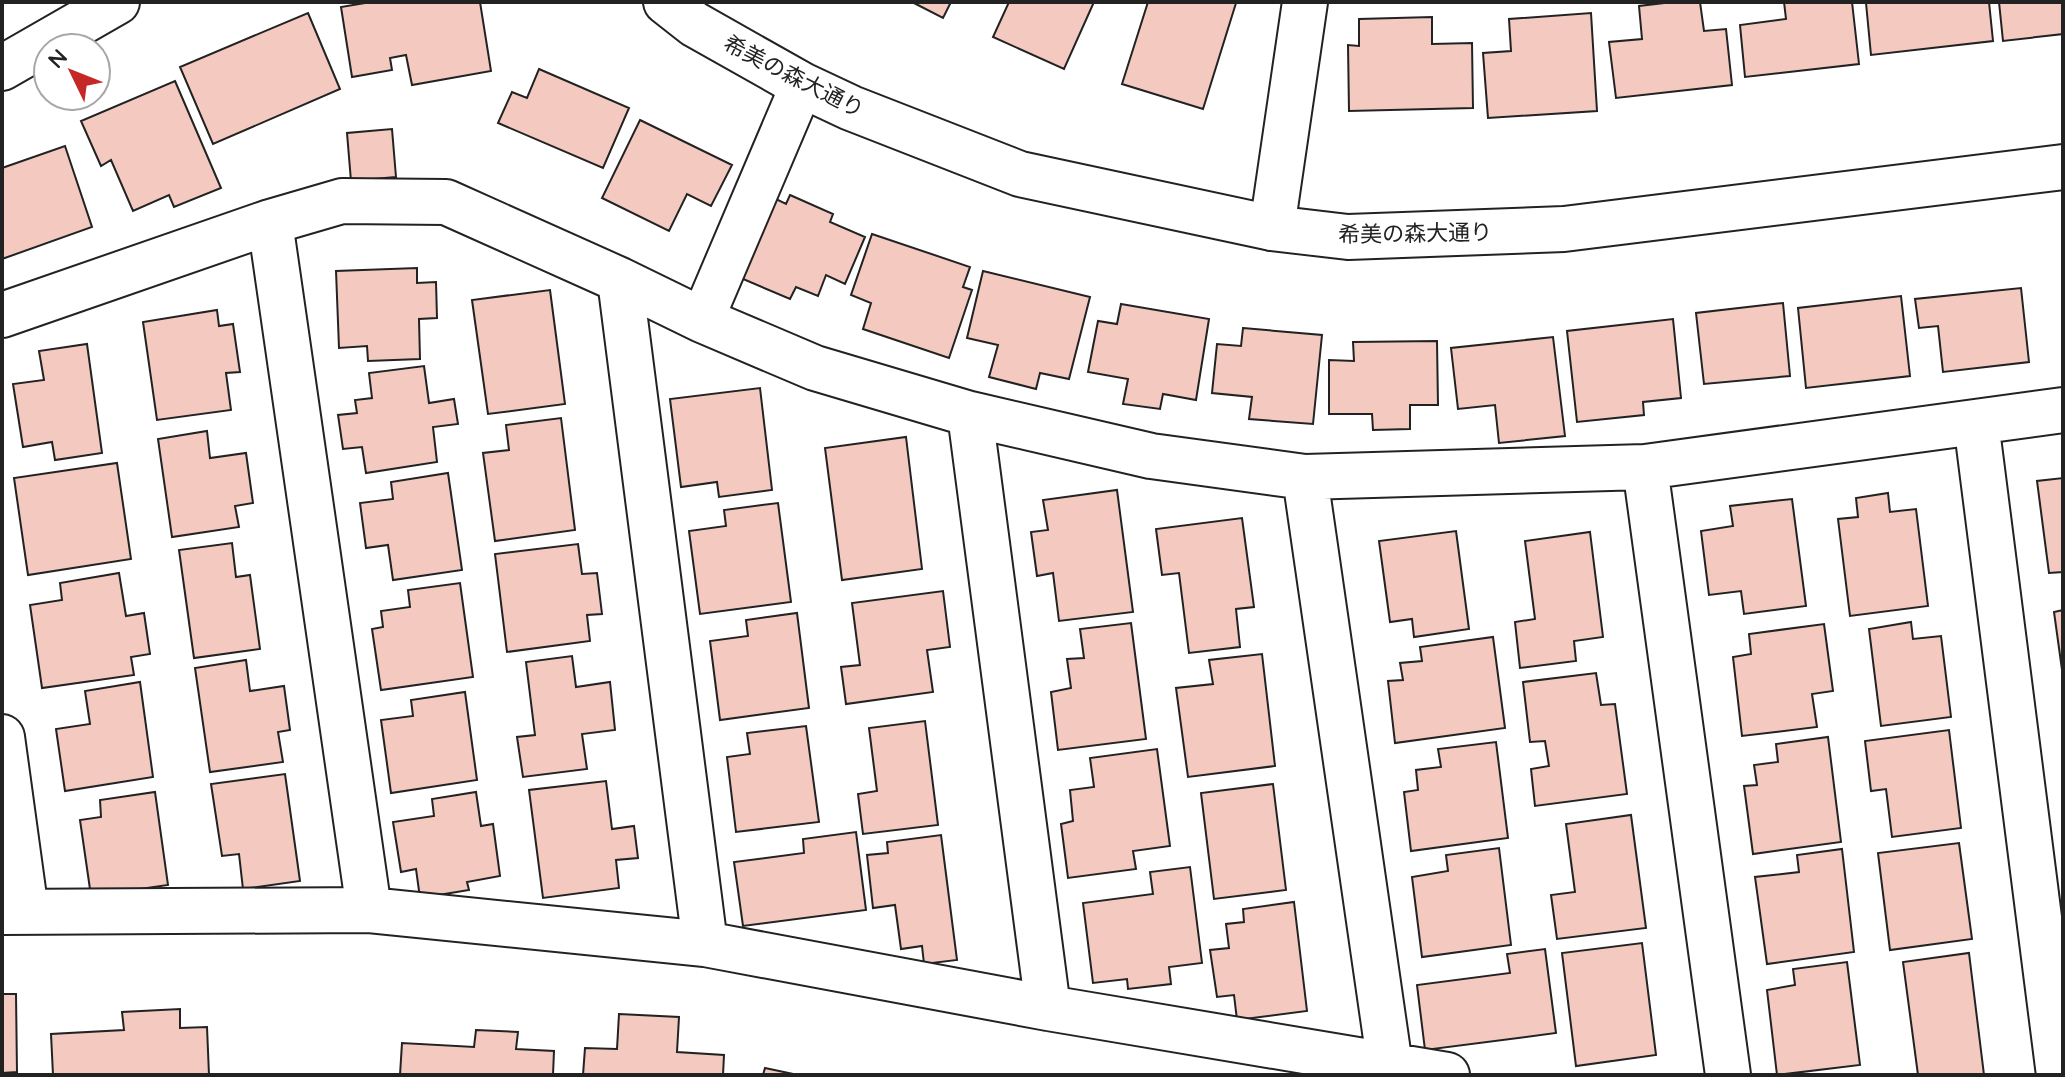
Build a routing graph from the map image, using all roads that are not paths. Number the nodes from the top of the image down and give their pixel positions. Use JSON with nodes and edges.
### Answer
{"nodes":[{"id":1,"x":117,"y":2,"type":"edge"},
{"id":2,"x":666,"y":2,"type":"edge"},
{"id":3,"x":1305,"y":2,"type":"edge"},
{"id":4,"x":2,"y":68,"type":"edge"},
{"id":5,"x":802,"y":85,"type":"junction"},
{"id":6,"x":2063,"y":167,"type":"edge"},
{"id":7,"x":270,"y":222,"type":"junction"},
{"id":8,"x":1272,"y":228,"type":"junction"},
{"id":9,"x":620,"y":280,"type":"junction"},
{"id":10,"x":2,"y":315,"type":"edge"},
{"id":11,"x":702,"y":320,"type":"junction"},
{"id":12,"x":2063,"y":410,"type":"edge"},
{"id":13,"x":970,"y":414,"type":"junction"},
{"id":14,"x":1976,"y":422,"type":"junction"},
{"id":15,"x":1645,"y":467,"type":"junction"},
{"id":16,"x":1305,"y":477,"type":"junction"},
{"id":17,"x":2,"y":737,"type":"edge"},
{"id":18,"x":369,"y":910,"type":"junction"},
{"id":19,"x":14,"y":912,"type":"edge"},
{"id":20,"x":705,"y":944,"type":"junction"},
{"id":21,"x":1048,"y":1008,"type":"junction"},
{"id":22,"x":1390,"y":1066,"type":"junction"},
{"id":23,"x":1447,"y":1075,"type":"edge"},
{"id":24,"x":1728,"y":1075,"type":"edge"},
{"id":25,"x":2059,"y":1075,"type":"edge"}],
"edges":[{"from":1,"to":4,"type":"street"},
{"from":2,"to":5,"type":"street","name":"希美の森大通り"},
{"from":3,"to":8,"type":"street"},
{"from":5,"to":8,"type":"street","name":"希美の森大通り"},
{"from":5,"to":11,"type":"street"},
{"from":6,"to":8,"type":"street","name":"希美の森大通り"},
{"from":7,"to":9,"type":"street"},
{"from":7,"to":10,"type":"street"},
{"from":7,"to":18,"type":"street"},
{"from":9,"to":11,"type":"street"},
{"from":9,"to":20,"type":"street"},
{"from":11,"to":13,"type":"street"},
{"from":12,"to":14,"type":"street"},
{"from":13,"to":16,"type":"street"},
{"from":13,"to":21,"type":"street"},
{"from":14,"to":15,"type":"street"},
{"from":14,"to":25,"type":"street"},
{"from":15,"to":16,"type":"street"},
{"from":15,"to":24,"type":"street"},
{"from":16,"to":22,"type":"street"},
{"from":17,"to":19,"type":"street"},
{"from":18,"to":19,"type":"street"},
{"from":18,"to":20,"type":"street"},
{"from":20,"to":21,"type":"street"},
{"from":21,"to":22,"type":"street"},
{"from":22,"to":23,"type":"street"}]}
